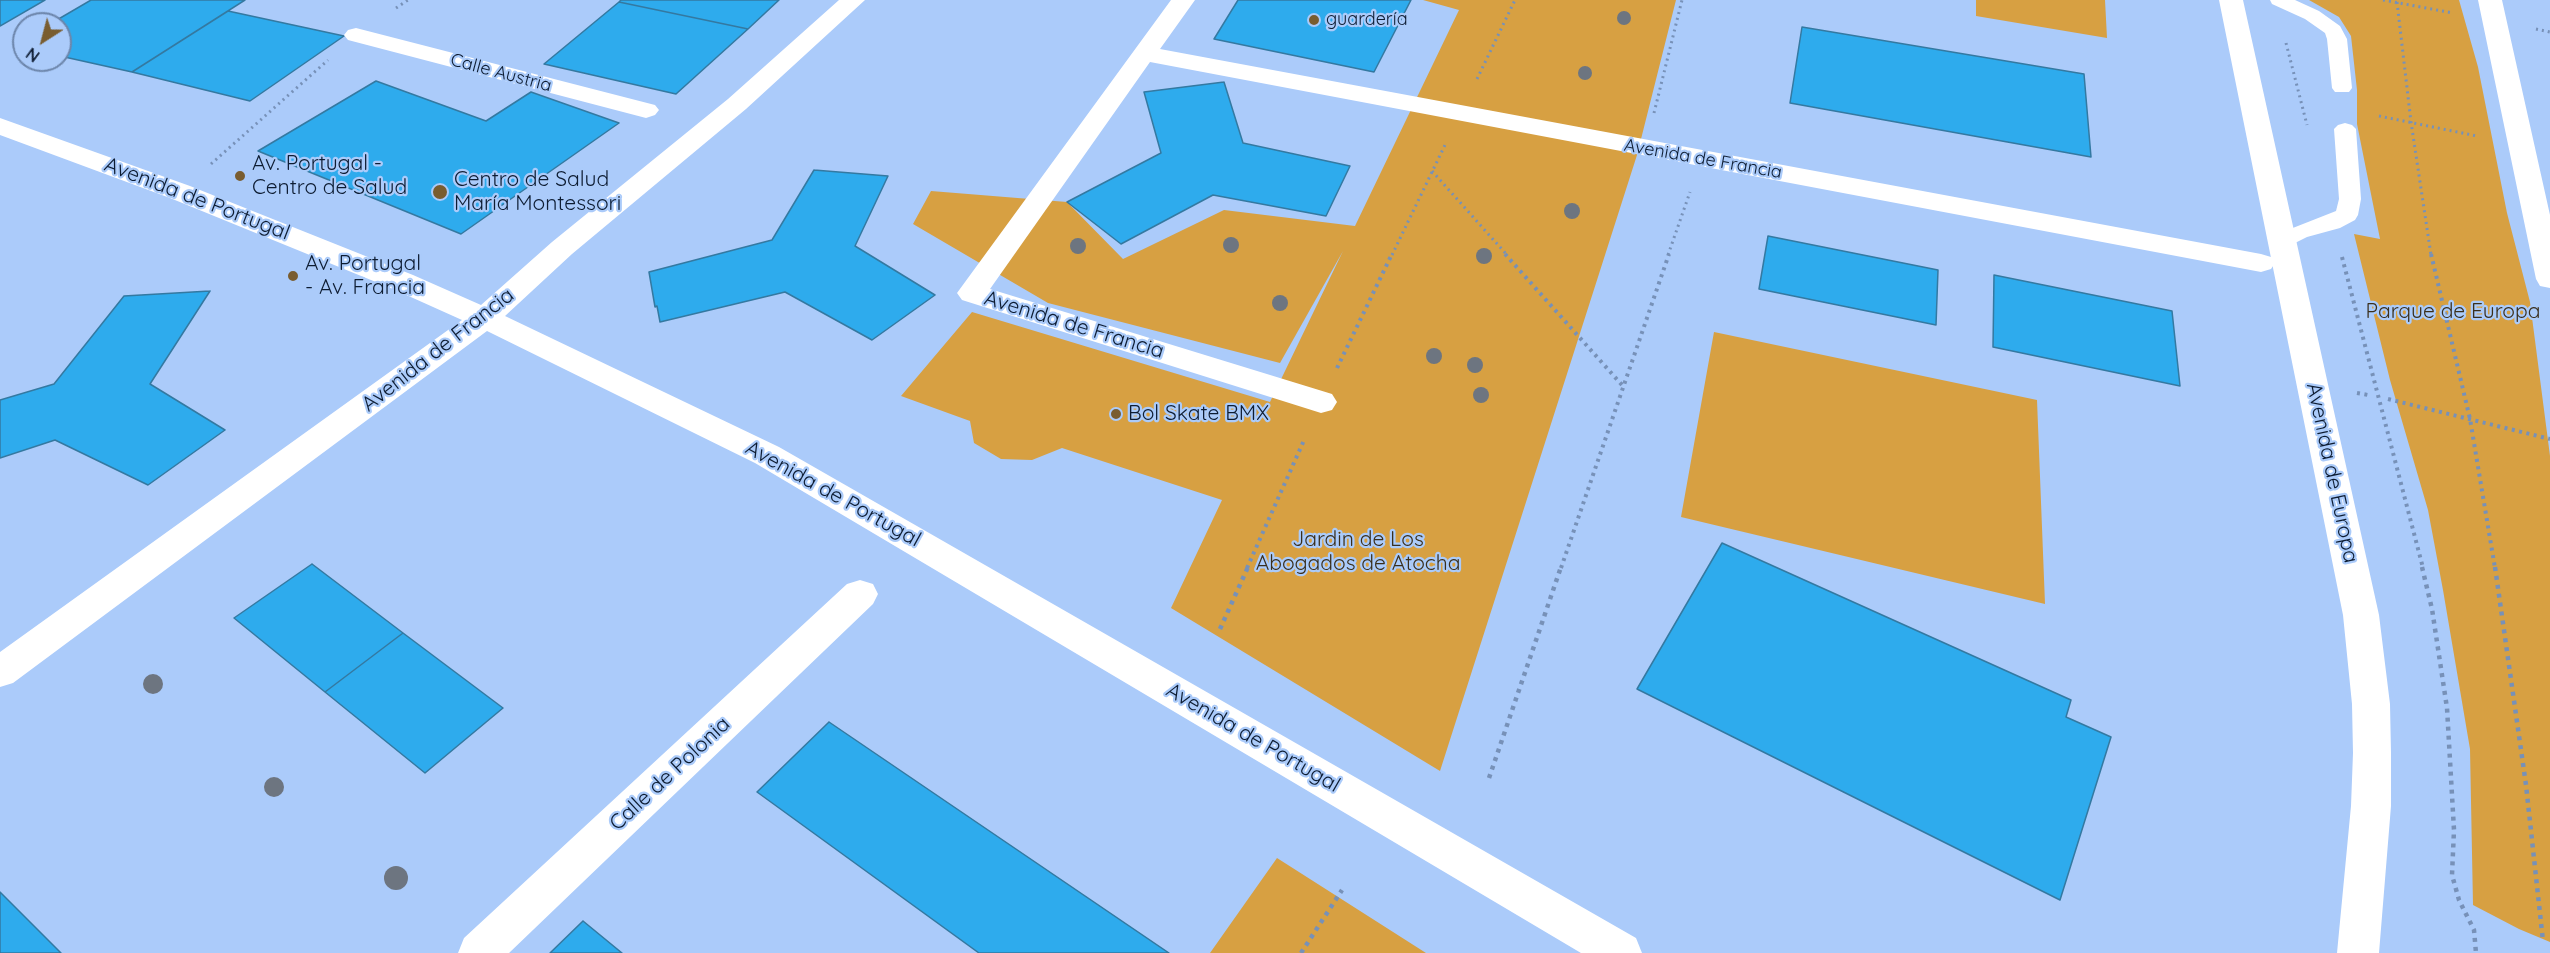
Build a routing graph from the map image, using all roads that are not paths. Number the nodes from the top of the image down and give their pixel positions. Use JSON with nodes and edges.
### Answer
{"nodes":[{"id":1,"x":853,"y":0,"type":"edge"},
{"id":2,"x":1183,"y":0,"type":"edge"},
{"id":3,"x":2231,"y":0,"type":"edge"},
{"id":4,"x":2279,"y":0,"type":"edge"},
{"id":5,"x":2490,"y":0,"type":"edge"},
{"id":6,"x":356,"y":35,"type":"road end"},
{"id":7,"x":1145,"y":54,"type":"junction"},
{"id":8,"x":2342,"y":88,"type":"dead end"},
{"id":9,"x":646,"y":111,"type":"dead end"},
{"id":10,"x":0,"y":126,"type":"edge"},
{"id":11,"x":2345,"y":129,"type":"dead end"},
{"id":12,"x":2272,"y":252,"type":"junction"},
{"id":13,"x":2550,"y":279,"type":"edge"},
{"id":14,"x":483,"y":319,"type":"junction"},
{"id":15,"x":1321,"y":402,"type":"road end"},
{"id":16,"x":860,"y":594,"type":"dead end"},
{"id":17,"x":0,"y":672,"type":"edge"},
{"id":18,"x":479,"y":953,"type":"edge"},
{"id":19,"x":1621,"y":953,"type":"edge"},
{"id":20,"x":2358,"y":953,"type":"edge"}],
"edges":[{"from":1,"to":14,"type":"street","name":"Avenida de Francia"},
{"from":2,"to":7,"type":"street","name":"Avenida de Francia"},
{"from":3,"to":12,"type":"street","name":"Avenida de Europa"},
{"from":4,"to":8,"type":"lane"},
{"from":5,"to":13,"type":"street"},
{"from":6,"to":9,"type":"street","name":"Calle Austria"},
{"from":7,"to":12,"type":"street","name":"Avenida de Francia"},
{"from":7,"to":15,"type":"street","name":"Avenida de Francia"},
{"from":10,"to":14,"type":"street","name":"Avenida de Portugal"},
{"from":11,"to":12,"type":"lane"},
{"from":12,"to":20,"type":"street","name":"Avenida de Europa"},
{"from":14,"to":17,"type":"street","name":"Avenida de Francia"},
{"from":14,"to":19,"type":"street","name":"Avenida de Portugal"},
{"from":16,"to":18,"type":"street","name":"Calle de Polonia"}]}
